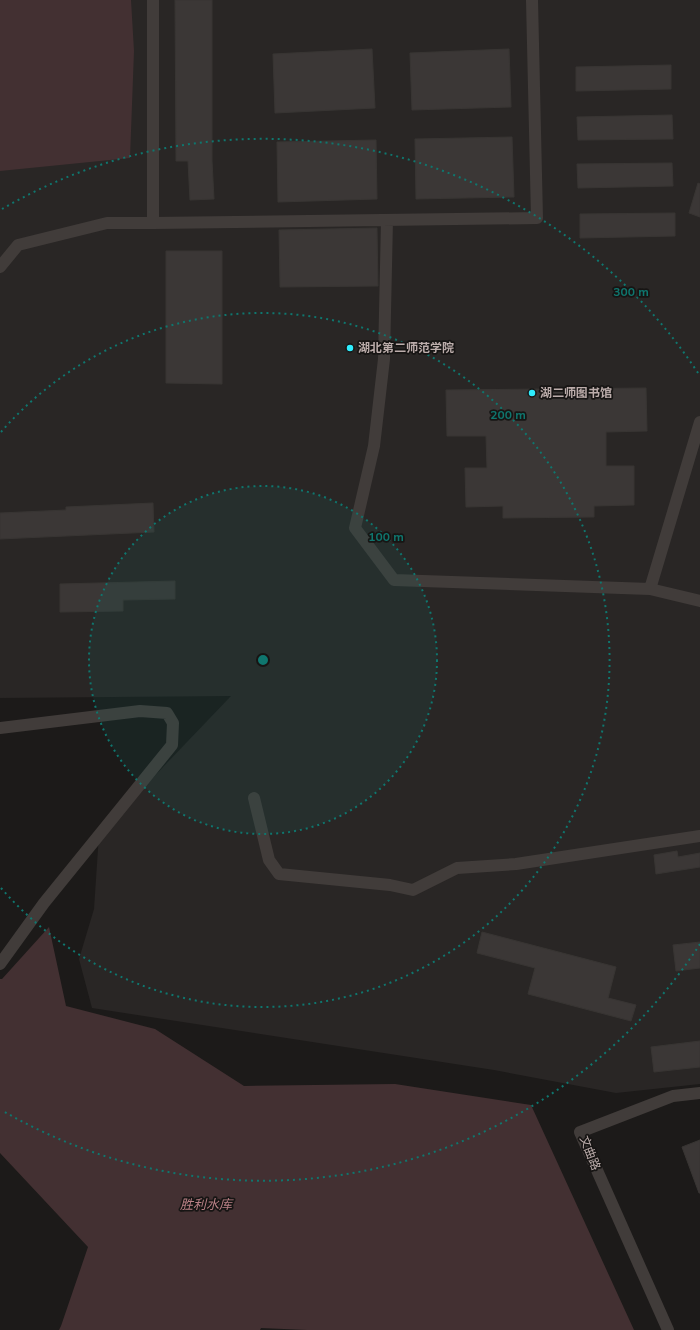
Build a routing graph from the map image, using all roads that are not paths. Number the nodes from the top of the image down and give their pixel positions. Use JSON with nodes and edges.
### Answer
{"nodes":[{"id":1,"x":153,"y":0,"type":"edge"},
{"id":2,"x":532,"y":0,"type":"edge"},
{"id":3,"x":387,"y":220,"type":"junction"},
{"id":4,"x":153,"y":223,"type":"junction"},
{"id":5,"x":0,"y":267,"type":"edge"},
{"id":6,"x":700,"y":422,"type":"edge"},
{"id":7,"x":650,"y":589,"type":"junction"},
{"id":8,"x":700,"y":601,"type":"edge"},
{"id":9,"x":0,"y":728,"type":"edge"},
{"id":10,"x":254,"y":798,"type":"dead end"},
{"id":11,"x":700,"y":836,"type":"edge"},
{"id":12,"x":0,"y":964,"type":"edge"},
{"id":13,"x":700,"y":1093,"type":"edge"},
{"id":14,"x":668,"y":1330,"type":"edge"}],
"edges":[{"from":1,"to":4,"type":"street"},
{"from":2,"to":3,"type":"street"},
{"from":3,"to":4,"type":"street"},
{"from":3,"to":7,"type":"street"},
{"from":4,"to":5,"type":"street"},
{"from":6,"to":7,"type":"street"},
{"from":7,"to":8,"type":"street"},
{"from":9,"to":12,"type":"street"},
{"from":10,"to":11,"type":"street"},
{"from":13,"to":14,"type":"street","name":"文曲路"}]}
